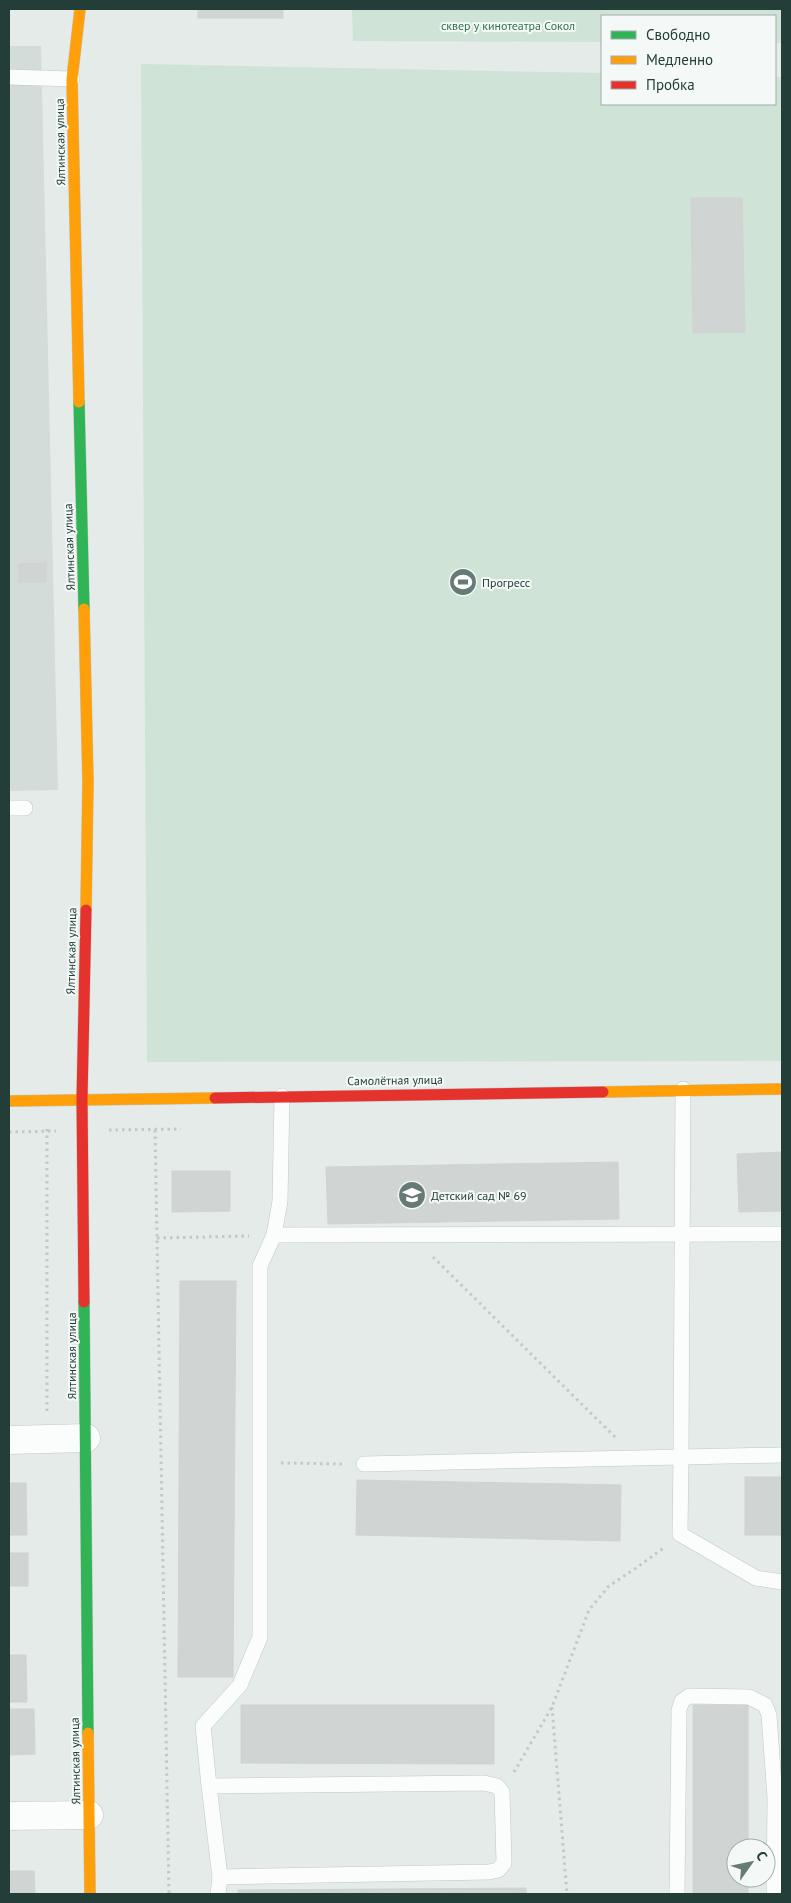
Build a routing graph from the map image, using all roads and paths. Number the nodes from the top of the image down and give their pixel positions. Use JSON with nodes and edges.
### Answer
{"nodes":[{"id":1,"x":80,"y":9,"type":"edge"},
{"id":2,"x":9,"y":77,"type":"edge"},
{"id":3,"x":72,"y":79,"type":"junction"},
{"id":4,"x":9,"y":808,"type":"edge"},
{"id":5,"x":25,"y":808,"type":"dead end"},
{"id":6,"x":684,"y":1089,"type":"junction"},
{"id":7,"x":782,"y":1089,"type":"edge"},
{"id":8,"x":282,"y":1096,"type":"junction"},
{"id":9,"x":82,"y":1100,"type":"junction"},
{"id":10,"x":9,"y":1101,"type":"edge"},
{"id":11,"x":47,"y":1101,"type":"junction"},
{"id":12,"x":155,"y":1130,"type":"dead end"},
{"id":13,"x":683,"y":1234,"type":"junction"},
{"id":14,"x":782,"y":1234,"type":"edge"},
{"id":15,"x":411,"y":1235,"type":"junction"},
{"id":16,"x":274,"y":1236,"type":"junction"},
{"id":17,"x":157,"y":1238,"type":"junction"},
{"id":18,"x":86,"y":1438,"type":"junction"},
{"id":19,"x":47,"y":1439,"type":"junction"},
{"id":20,"x":9,"y":1440,"type":"edge"},
{"id":21,"x":782,"y":1455,"type":"edge"},
{"id":22,"x":635,"y":1457,"type":"junction"},
{"id":23,"x":681,"y":1457,"type":"junction"},
{"id":24,"x":260,"y":1463,"type":"junction"},
{"id":25,"x":364,"y":1464,"type":"joint"},
{"id":26,"x":680,"y":1534,"type":"junction"},
{"id":27,"x":782,"y":1582,"type":"edge"},
{"id":28,"x":552,"y":1707,"type":"junction"},
{"id":29,"x":209,"y":1786,"type":"junction"},
{"id":30,"x":502,"y":1792,"type":"junction"},
{"id":31,"x":779,"y":1798,"type":"edge"},
{"id":32,"x":89,"y":1815,"type":"junction"},
{"id":33,"x":9,"y":1816,"type":"edge"},
{"id":34,"x":220,"y":1877,"type":"junction"},
{"id":35,"x":90,"y":1894,"type":"edge"},
{"id":36,"x":169,"y":1894,"type":"edge"},
{"id":37,"x":218,"y":1894,"type":"edge"},
{"id":38,"x":567,"y":1894,"type":"edge"},
{"id":39,"x":677,"y":1894,"type":"edge"},
{"id":40,"x":774,"y":1894,"type":"edge"}],
"edges":[{"from":1,"to":3,"type":"street","name":"Ялтинская улица"},
{"from":2,"to":3,"type":"lane"},
{"from":3,"to":9,"type":"street","name":"Ялтинская улица"},
{"from":4,"to":5,"type":"lane"},
{"from":6,"to":7,"type":"street","name":"Самолётная улица"},
{"from":6,"to":8,"type":"street","name":"Самолётная улица"},
{"from":6,"to":13,"type":"lane"},
{"from":8,"to":9,"type":"street","name":"Самолётная улица"},
{"from":8,"to":16,"type":"lane"},
{"from":9,"to":11,"type":"street","name":"Самолётная улица"},
{"from":9,"to":18,"type":"street","name":"Ялтинская улица"},
{"from":10,"to":11,"type":"street","name":"Самолётная улица"},
{"from":11,"to":19,"type":"path"},
{"from":12,"to":17,"type":"path"},
{"from":13,"to":14,"type":"lane"},
{"from":13,"to":15,"type":"lane"},
{"from":13,"to":23,"type":"lane"},
{"from":15,"to":16,"type":"lane"},
{"from":15,"to":22,"type":"path"},
{"from":16,"to":17,"type":"path"},
{"from":16,"to":24,"type":"lane"},
{"from":17,"to":36,"type":"path"},
{"from":18,"to":19,"type":"street"},
{"from":18,"to":32,"type":"street","name":"Ялтинская улица"},
{"from":19,"to":20,"type":"street"},
{"from":21,"to":23,"type":"lane"},
{"from":22,"to":23,"type":"lane"},
{"from":22,"to":25,"type":"lane"},
{"from":23,"to":26,"type":"lane"},
{"from":24,"to":25,"type":"path"},
{"from":24,"to":29,"type":"lane"},
{"from":26,"to":27,"type":"lane"},
{"from":26,"to":28,"type":"path"},
{"from":28,"to":30,"type":"path"},
{"from":28,"to":38,"type":"path"},
{"from":29,"to":30,"type":"lane"},
{"from":29,"to":34,"type":"lane"},
{"from":30,"to":34,"type":"lane"},
{"from":31,"to":39,"type":"lane"},
{"from":31,"to":40,"type":"lane"},
{"from":32,"to":33,"type":"street"},
{"from":32,"to":35,"type":"street","name":"Ялтинская улица"},
{"from":34,"to":37,"type":"lane"}]}
